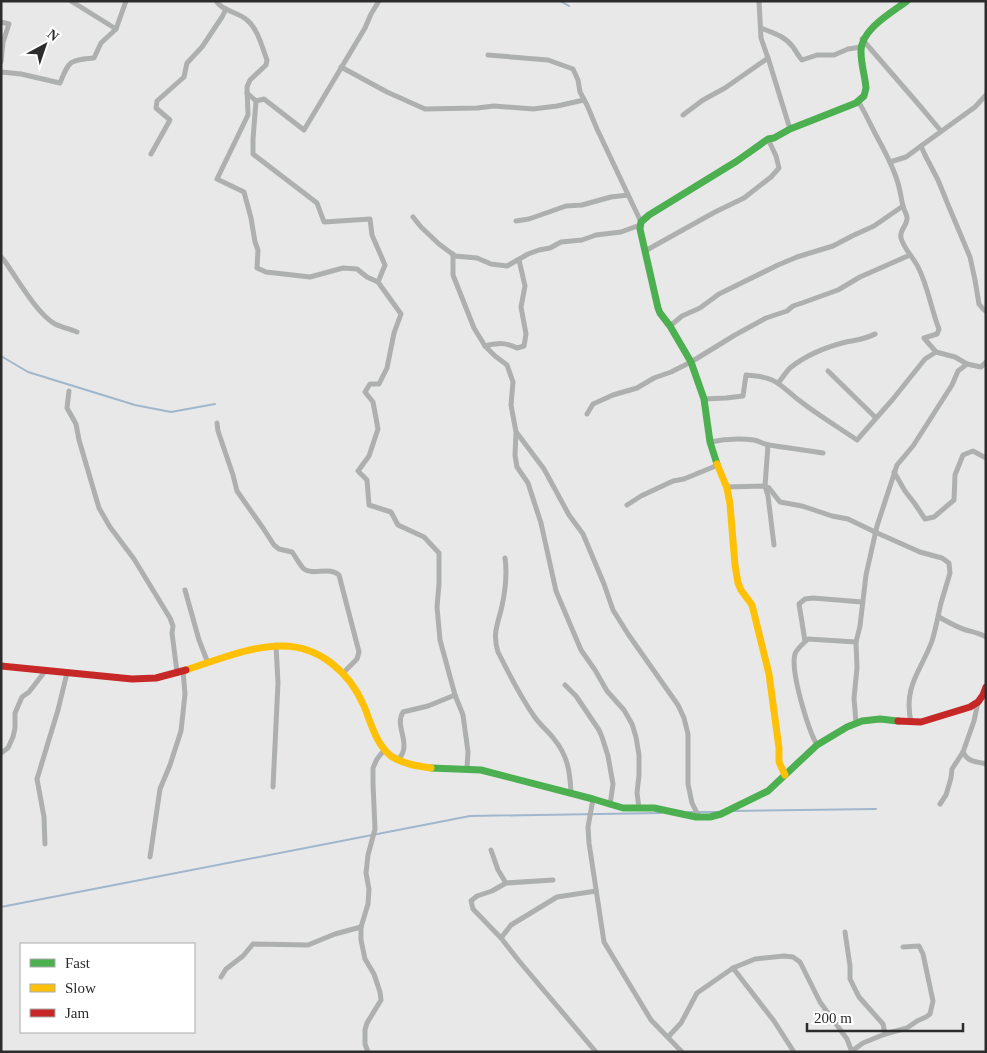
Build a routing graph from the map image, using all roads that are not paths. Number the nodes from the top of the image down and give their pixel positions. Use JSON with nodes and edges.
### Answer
{"nodes":[{"id":1,"x":71,"y":1,"type":"edge"},
{"id":2,"x":126,"y":1,"type":"edge"},
{"id":3,"x":216,"y":1,"type":"edge"},
{"id":4,"x":379,"y":1,"type":"edge"},
{"id":5,"x":759,"y":1,"type":"edge"},
{"id":6,"x":907,"y":1,"type":"edge"},
{"id":7,"x":226,"y":9,"type":"junction"},
{"id":8,"x":1,"y":22,"type":"edge"},
{"id":9,"x":761,"y":28,"type":"junction"},
{"id":10,"x":116,"y":29,"type":"junction"},
{"id":11,"x":862,"y":43,"type":"junction"},
{"id":12,"x":488,"y":55,"type":"dead end"},
{"id":13,"x":768,"y":58,"type":"junction"},
{"id":14,"x":1,"y":62,"type":"edge"},
{"id":15,"x":341,"y":67,"type":"junction"},
{"id":16,"x":1,"y":72,"type":"edge"},
{"id":17,"x":247,"y":93,"type":"junction"},
{"id":18,"x":986,"y":96,"type":"edge"},
{"id":19,"x":584,"y":100,"type":"junction"},
{"id":20,"x":256,"y":101,"type":"junction"},
{"id":21,"x":858,"y":101,"type":"junction"},
{"id":22,"x":684,"y":115,"type":"dead end"},
{"id":23,"x":790,"y":129,"type":"junction"},
{"id":24,"x":941,"y":131,"type":"junction"},
{"id":25,"x":768,"y":139,"type":"junction"},
{"id":26,"x":922,"y":146,"type":"junction"},
{"id":27,"x":151,"y":154,"type":"dead end"},
{"id":28,"x":890,"y":162,"type":"junction"},
{"id":29,"x":628,"y":195,"type":"junction"},
{"id":30,"x":903,"y":206,"type":"junction"},
{"id":31,"x":413,"y":217,"type":"dead end"},
{"id":32,"x":516,"y":221,"type":"dead end"},
{"id":33,"x":640,"y":224,"type":"junction"},
{"id":34,"x":645,"y":251,"type":"junction"},
{"id":35,"x":453,"y":254,"type":"junction"},
{"id":36,"x":910,"y":255,"type":"junction"},
{"id":37,"x":1,"y":258,"type":"edge"},
{"id":38,"x":519,"y":260,"type":"junction"},
{"id":39,"x":378,"y":282,"type":"junction"},
{"id":40,"x":986,"y":311,"type":"edge"},
{"id":41,"x":670,"y":326,"type":"junction"},
{"id":42,"x":77,"y":332,"type":"dead end"},
{"id":43,"x":875,"y":334,"type":"dead end"},
{"id":44,"x":485,"y":346,"type":"junction"},
{"id":45,"x":936,"y":352,"type":"junction"},
{"id":46,"x":691,"y":362,"type":"junction"},
{"id":47,"x":986,"y":362,"type":"edge"},
{"id":48,"x":967,"y":364,"type":"junction"},
{"id":49,"x":828,"y":371,"type":"dead end"},
{"id":50,"x":778,"y":383,"type":"junction"},
{"id":51,"x":69,"y":391,"type":"dead end"},
{"id":52,"x":704,"y":399,"type":"junction"},
{"id":53,"x":587,"y":414,"type":"dead end"},
{"id":54,"x":876,"y":418,"type":"junction"},
{"id":55,"x":217,"y":423,"type":"dead end"},
{"id":56,"x":516,"y":432,"type":"junction"},
{"id":57,"x":710,"y":442,"type":"junction"},
{"id":58,"x":768,"y":445,"type":"junction"},
{"id":59,"x":823,"y":454,"type":"dead end"},
{"id":60,"x":986,"y":458,"type":"edge"},
{"id":61,"x":718,"y":465,"type":"junction"},
{"id":62,"x":894,"y":472,"type":"junction"},
{"id":63,"x":765,"y":486,"type":"junction"},
{"id":64,"x":727,"y":487,"type":"junction"},
{"id":65,"x":627,"y":505,"type":"dead end"},
{"id":66,"x":875,"y":532,"type":"junction"},
{"id":67,"x":774,"y":545,"type":"dead end"},
{"id":68,"x":505,"y":558,"type":"dead end"},
{"id":69,"x":185,"y":590,"type":"dead end"},
{"id":70,"x":862,"y":602,"type":"junction"},
{"id":71,"x":939,"y":617,"type":"junction"},
{"id":72,"x":986,"y":637,"type":"edge"},
{"id":73,"x":805,"y":641,"type":"junction"},
{"id":74,"x":856,"y":642,"type":"junction"},
{"id":75,"x":276,"y":645,"type":"junction"},
{"id":76,"x":208,"y":663,"type":"junction"},
{"id":77,"x":1,"y":666,"type":"edge"},
{"id":78,"x":46,"y":670,"type":"junction"},
{"id":79,"x":180,"y":671,"type":"junction"},
{"id":80,"x":344,"y":672,"type":"junction"},
{"id":81,"x":67,"y":673,"type":"junction"},
{"id":82,"x":565,"y":685,"type":"dead end"},
{"id":83,"x":986,"y":687,"type":"edge"},
{"id":84,"x":455,"y":695,"type":"junction"},
{"id":85,"x":978,"y":702,"type":"junction"},
{"id":86,"x":911,"y":722,"type":"junction"},
{"id":87,"x":856,"y":723,"type":"junction"},
{"id":88,"x":817,"y":744,"type":"junction"},
{"id":89,"x":385,"y":749,"type":"junction"},
{"id":90,"x":963,"y":752,"type":"junction"},
{"id":91,"x":1,"y":753,"type":"edge"},
{"id":92,"x":398,"y":760,"type":"junction"},
{"id":93,"x":986,"y":764,"type":"edge"},
{"id":94,"x":467,"y":768,"type":"junction"},
{"id":95,"x":785,"y":775,"type":"junction"},
{"id":96,"x":273,"y":787,"type":"dead end"},
{"id":97,"x":571,"y":793,"type":"junction"},
{"id":98,"x":594,"y":799,"type":"junction"},
{"id":99,"x":940,"y":804,"type":"dead end"},
{"id":100,"x":610,"y":805,"type":"junction"},
{"id":101,"x":639,"y":808,"type":"junction"},
{"id":102,"x":699,"y":817,"type":"junction"},
{"id":103,"x":45,"y":844,"type":"dead end"},
{"id":104,"x":491,"y":850,"type":"dead end"},
{"id":105,"x":150,"y":856,"type":"dead end"},
{"id":106,"x":553,"y":880,"type":"dead end"},
{"id":107,"x":506,"y":883,"type":"junction"},
{"id":108,"x":596,"y":891,"type":"junction"},
{"id":109,"x":361,"y":927,"type":"junction"},
{"id":110,"x":845,"y":932,"type":"dead end"},
{"id":111,"x":501,"y":938,"type":"junction"},
{"id":112,"x":903,"y":947,"type":"dead end"},
{"id":113,"x":733,"y":968,"type":"junction"},
{"id":114,"x":221,"y":977,"type":"dead end"},
{"id":115,"x":885,"y":1034,"type":"junction"},
{"id":116,"x":668,"y":1037,"type":"junction"},
{"id":117,"x":368,"y":1052,"type":"edge"},
{"id":118,"x":596,"y":1052,"type":"edge"},
{"id":119,"x":682,"y":1052,"type":"edge"},
{"id":120,"x":794,"y":1052,"type":"edge"},
{"id":121,"x":852,"y":1052,"type":"edge"}],
"edges":[{"from":1,"to":10,"type":"street"},
{"from":2,"to":10,"type":"street"},
{"from":3,"to":7,"type":"street"},
{"from":4,"to":15,"type":"street"},
{"from":5,"to":9,"type":"street"},
{"from":6,"to":11,"type":"street"},
{"from":7,"to":17,"type":"street"},
{"from":7,"to":27,"type":"street"},
{"from":8,"to":14,"type":"street"},
{"from":9,"to":11,"type":"street"},
{"from":9,"to":13,"type":"street"},
{"from":10,"to":16,"type":"street"},
{"from":11,"to":21,"type":"street"},
{"from":11,"to":24,"type":"street"},
{"from":12,"to":19,"type":"street"},
{"from":13,"to":22,"type":"street"},
{"from":13,"to":23,"type":"street"},
{"from":15,"to":19,"type":"street"},
{"from":15,"to":20,"type":"street"},
{"from":17,"to":20,"type":"street"},
{"from":17,"to":39,"type":"street"},
{"from":18,"to":24,"type":"street"},
{"from":19,"to":29,"type":"street"},
{"from":20,"to":39,"type":"street"},
{"from":21,"to":23,"type":"street"},
{"from":21,"to":28,"type":"street"},
{"from":23,"to":25,"type":"street"},
{"from":24,"to":26,"type":"street"},
{"from":25,"to":33,"type":"street"},
{"from":25,"to":34,"type":"street"},
{"from":26,"to":28,"type":"street"},
{"from":26,"to":40,"type":"street"},
{"from":28,"to":30,"type":"street"},
{"from":29,"to":32,"type":"street"},
{"from":29,"to":33,"type":"street"},
{"from":30,"to":36,"type":"street"},
{"from":30,"to":41,"type":"street"},
{"from":31,"to":35,"type":"street"},
{"from":33,"to":34,"type":"street"},
{"from":33,"to":38,"type":"street"},
{"from":34,"to":41,"type":"street"},
{"from":35,"to":38,"type":"street"},
{"from":35,"to":44,"type":"street"},
{"from":36,"to":45,"type":"street"},
{"from":36,"to":46,"type":"street"},
{"from":37,"to":42,"type":"street"},
{"from":38,"to":44,"type":"street"},
{"from":39,"to":84,"type":"street"},
{"from":41,"to":46,"type":"street"},
{"from":43,"to":50,"type":"street"},
{"from":44,"to":56,"type":"street"},
{"from":45,"to":48,"type":"street"},
{"from":45,"to":54,"type":"street"},
{"from":46,"to":52,"type":"street"},
{"from":46,"to":53,"type":"street"},
{"from":47,"to":48,"type":"street"},
{"from":48,"to":62,"type":"street"},
{"from":49,"to":54,"type":"street"},
{"from":50,"to":52,"type":"street"},
{"from":50,"to":54,"type":"street"},
{"from":51,"to":79,"type":"street"},
{"from":52,"to":57,"type":"street"},
{"from":55,"to":80,"type":"street"},
{"from":56,"to":101,"type":"street"},
{"from":56,"to":102,"type":"street"},
{"from":57,"to":58,"type":"street"},
{"from":57,"to":61,"type":"street"},
{"from":58,"to":59,"type":"street"},
{"from":58,"to":63,"type":"street"},
{"from":60,"to":62,"type":"street"},
{"from":61,"to":64,"type":"street"},
{"from":61,"to":65,"type":"street"},
{"from":62,"to":66,"type":"street"},
{"from":63,"to":64,"type":"street"},
{"from":63,"to":66,"type":"street"},
{"from":63,"to":67,"type":"street"},
{"from":64,"to":95,"type":"street"},
{"from":66,"to":70,"type":"street"},
{"from":66,"to":71,"type":"street"},
{"from":68,"to":97,"type":"street"},
{"from":69,"to":76,"type":"street"},
{"from":70,"to":73,"type":"street"},
{"from":70,"to":74,"type":"street"},
{"from":71,"to":72,"type":"street"},
{"from":71,"to":86,"type":"street"},
{"from":73,"to":74,"type":"street"},
{"from":73,"to":88,"type":"street"},
{"from":74,"to":87,"type":"street"},
{"from":75,"to":76,"type":"street"},
{"from":75,"to":80,"type":"street"},
{"from":75,"to":96,"type":"street"},
{"from":76,"to":79,"type":"street"},
{"from":77,"to":78,"type":"street"},
{"from":78,"to":81,"type":"street"},
{"from":78,"to":91,"type":"street"},
{"from":79,"to":81,"type":"street"},
{"from":79,"to":105,"type":"street"},
{"from":80,"to":89,"type":"street"},
{"from":81,"to":103,"type":"street"},
{"from":82,"to":100,"type":"street"},
{"from":83,"to":85,"type":"street"},
{"from":84,"to":92,"type":"street"},
{"from":84,"to":94,"type":"street"},
{"from":85,"to":86,"type":"street"},
{"from":85,"to":90,"type":"street"},
{"from":86,"to":87,"type":"street"},
{"from":87,"to":88,"type":"street"},
{"from":88,"to":95,"type":"street"},
{"from":89,"to":92,"type":"street"},
{"from":89,"to":109,"type":"street"},
{"from":90,"to":93,"type":"street"},
{"from":90,"to":99,"type":"street"},
{"from":92,"to":94,"type":"street"},
{"from":94,"to":97,"type":"street"},
{"from":95,"to":102,"type":"street"},
{"from":97,"to":98,"type":"street"},
{"from":98,"to":100,"type":"street"},
{"from":98,"to":108,"type":"street"},
{"from":100,"to":101,"type":"street"},
{"from":101,"to":102,"type":"street"},
{"from":104,"to":107,"type":"street"},
{"from":106,"to":107,"type":"street"},
{"from":107,"to":111,"type":"street"},
{"from":108,"to":111,"type":"street"},
{"from":108,"to":116,"type":"street"},
{"from":109,"to":114,"type":"street"},
{"from":109,"to":117,"type":"street"},
{"from":110,"to":115,"type":"street"},
{"from":111,"to":118,"type":"street"},
{"from":112,"to":115,"type":"street"},
{"from":113,"to":116,"type":"street"},
{"from":113,"to":120,"type":"street"},
{"from":113,"to":121,"type":"street"},
{"from":115,"to":121,"type":"street"},
{"from":116,"to":119,"type":"street"}]}
